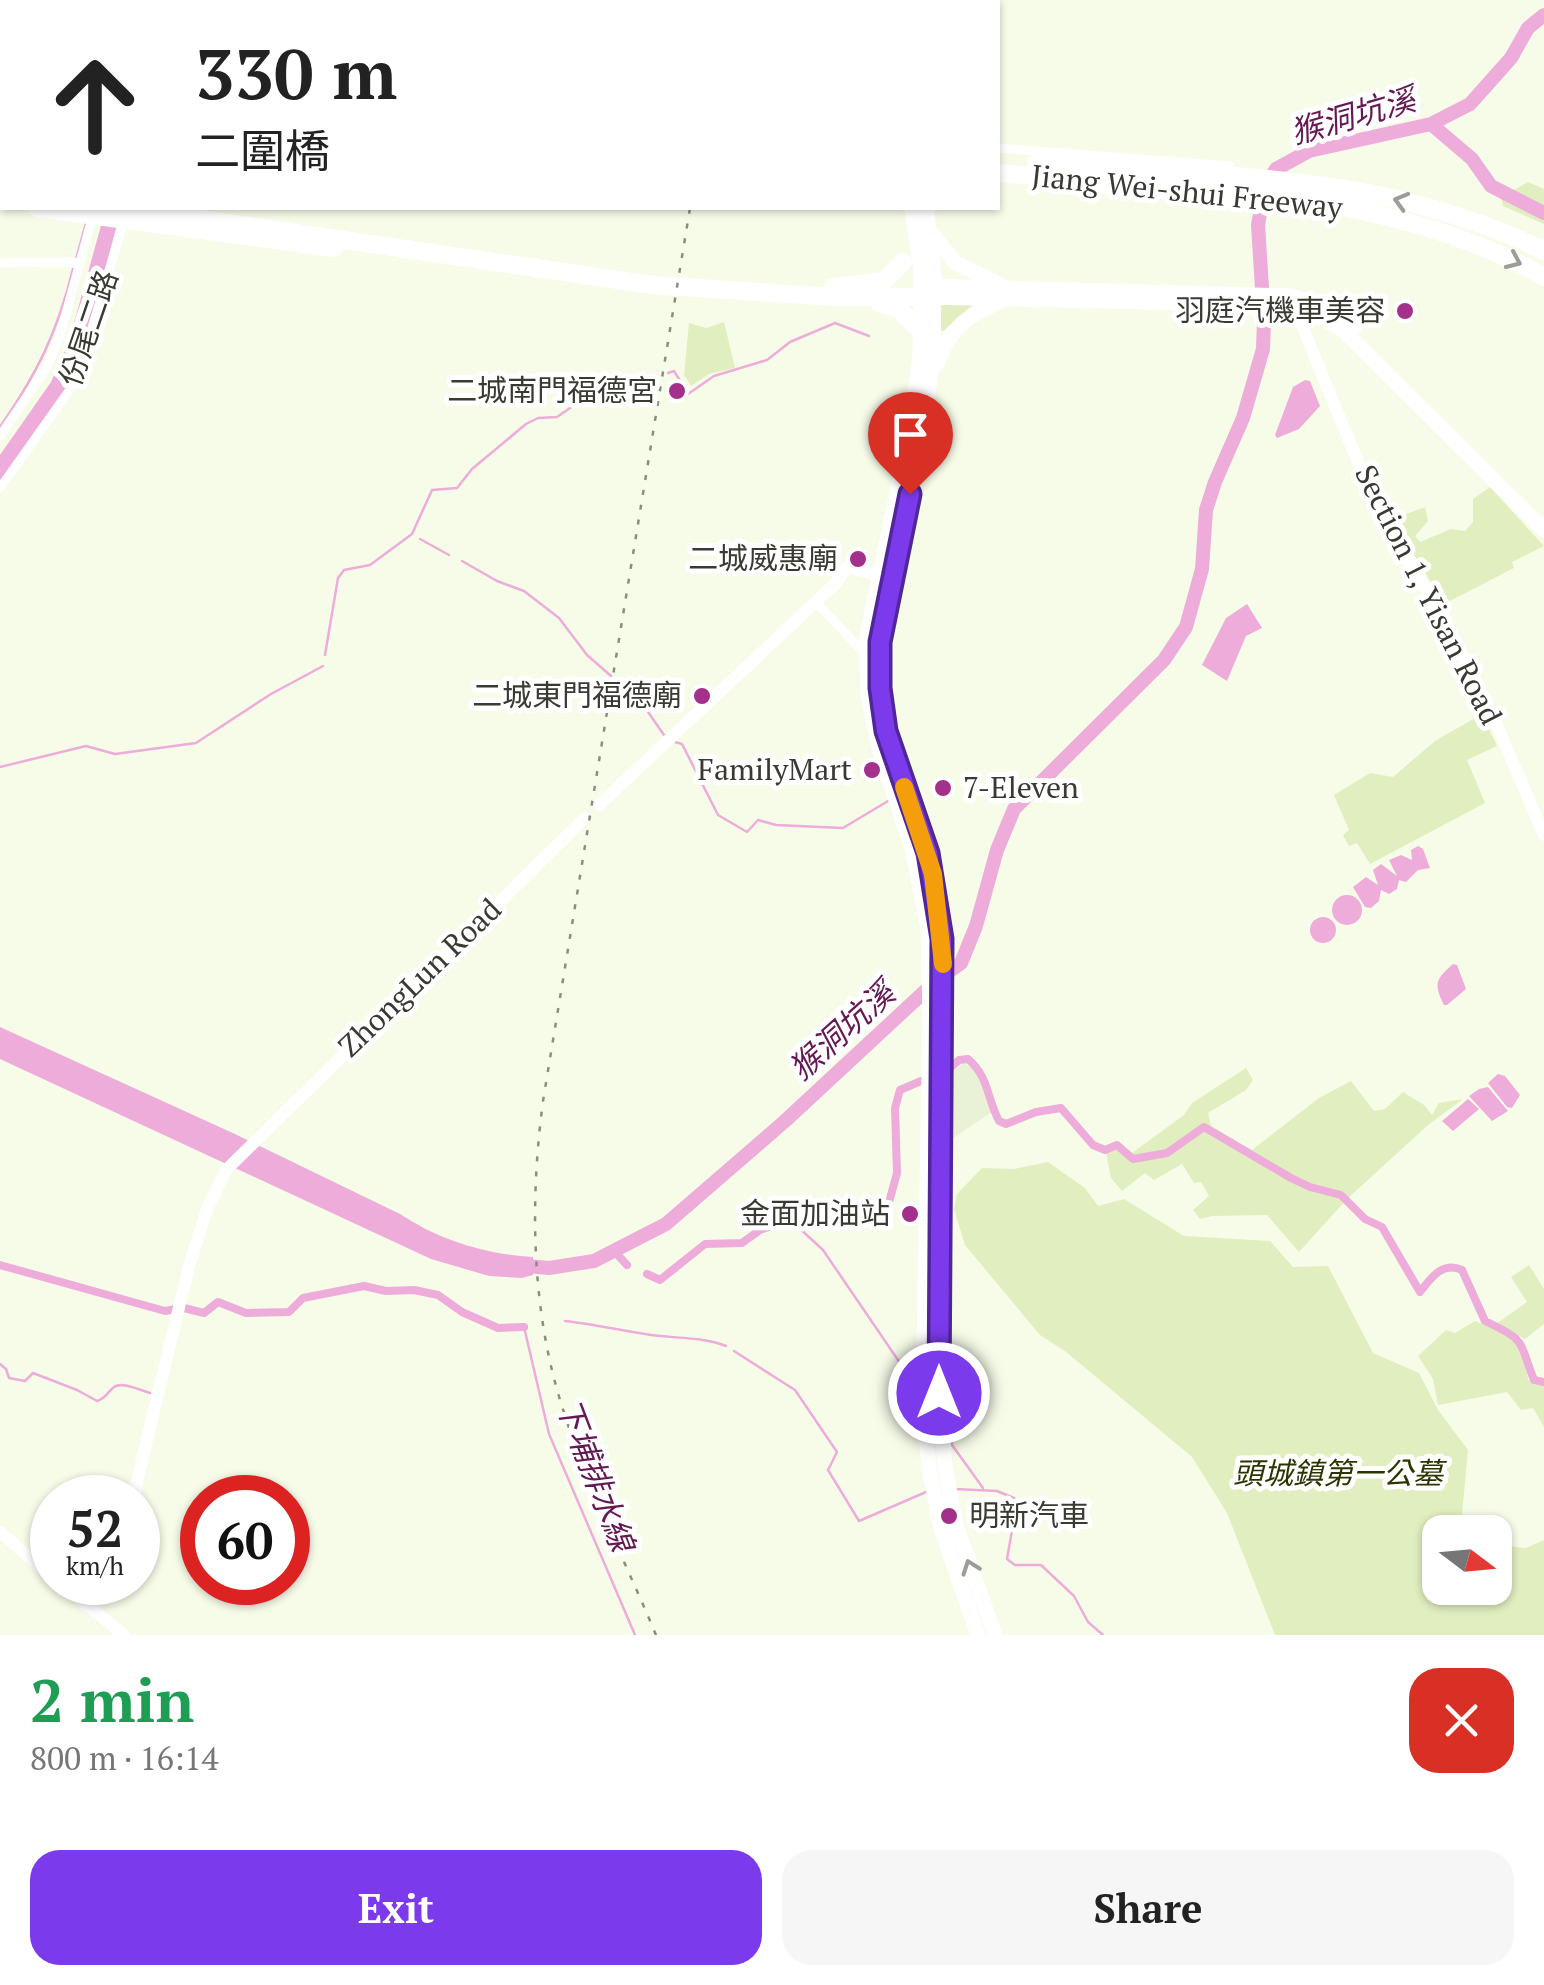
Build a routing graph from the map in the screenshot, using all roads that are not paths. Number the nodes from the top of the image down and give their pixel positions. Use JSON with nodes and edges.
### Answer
{"nodes":[{"id":1,"x":1000,"y":148,"type":"edge"},
{"id":2,"x":1000,"y":161,"type":"edge"},
{"id":3,"x":1230,"y":166,"type":"dead end"},
{"id":4,"x":1000,"y":176,"type":"edge"},
{"id":5,"x":1000,"y":176,"type":"edge"},
{"id":6,"x":1243,"y":202,"type":"dead end"},
{"id":7,"x":52,"y":210,"type":"edge"},
{"id":8,"x":95,"y":210,"type":"edge"},
{"id":9,"x":129,"y":210,"type":"edge"},
{"id":10,"x":144,"y":210,"type":"edge"},
{"id":11,"x":216,"y":210,"type":"edge"},
{"id":12,"x":910,"y":210,"type":"edge"},
{"id":13,"x":910,"y":210,"type":"edge"},
{"id":14,"x":926,"y":210,"type":"edge"},
{"id":15,"x":928,"y":229,"type":"junction"},
{"id":16,"x":1544,"y":250,"type":"edge"},
{"id":17,"x":428,"y":251,"type":"junction"},
{"id":18,"x":80,"y":262,"type":"junction"},
{"id":19,"x":903,"y":262,"type":"joint"},
{"id":20,"x":0,"y":264,"type":"edge"},
{"id":21,"x":1544,"y":277,"type":"edge"},
{"id":22,"x":653,"y":280,"type":"junction"},
{"id":23,"x":833,"y":292,"type":"junction"},
{"id":24,"x":928,"y":292,"type":"junction"},
{"id":25,"x":1006,"y":293,"type":"junction"},
{"id":26,"x":1293,"y":303,"type":"junction"},
{"id":27,"x":918,"y":331,"type":"junction"},
{"id":28,"x":930,"y":387,"type":"junction"},
{"id":29,"x":0,"y":436,"type":"edge"},
{"id":30,"x":0,"y":488,"type":"edge"},
{"id":31,"x":1544,"y":518,"type":"edge"},
{"id":32,"x":895,"y":530,"type":"junction"},
{"id":33,"x":1544,"y":530,"type":"edge"},
{"id":34,"x":884,"y":578,"type":"junction"},
{"id":35,"x":816,"y":602,"type":"junction"},
{"id":36,"x":867,"y":656,"type":"junction"},
{"id":37,"x":599,"y":805,"type":"dead end"},
{"id":38,"x":585,"y":818,"type":"dead end"},
{"id":39,"x":1544,"y":835,"type":"edge"},
{"id":40,"x":937,"y":1467,"type":"junction"},
{"id":41,"x":139,"y":1475,"type":"edge"},
{"id":42,"x":943,"y":1499,"type":"junction"},
{"id":43,"x":0,"y":1532,"type":"edge"},
{"id":44,"x":30,"y":1558,"type":"edge"},
{"id":45,"x":86,"y":1606,"type":"edge"},
{"id":46,"x":124,"y":1635,"type":"edge"},
{"id":47,"x":978,"y":1635,"type":"edge"},
{"id":48,"x":995,"y":1635,"type":"edge"}],
"edges":[{"from":1,"to":3,"type":"street"},
{"from":16,"to":2,"type":"highway","name":"Jiang Wei-shui Freeway","one_way":true},
{"from":4,"to":6,"type":"street"},
{"from":5,"to":21,"type":"highway","name":"Jiang Wei-shui Freeway","one_way":true},
{"from":7,"to":17,"type":"highway"},
{"from":8,"to":18,"type":"street"},
{"from":9,"to":30,"type":"street","name":"份尾二路"},
{"from":10,"to":17,"type":"highway"},
{"from":11,"to":22,"type":"highway"},
{"from":12,"to":19,"type":"main road"},
{"from":13,"to":24,"type":"main road"},
{"from":14,"to":15,"type":"main road"},
{"from":15,"to":24,"type":"main road"},
{"from":15,"to":25,"type":"main road"},
{"from":17,"to":22,"type":"highway"},
{"from":18,"to":20,"type":"street"},
{"from":18,"to":29,"type":"street"},
{"from":19,"to":23,"type":"highway"},
{"from":22,"to":23,"type":"highway"},
{"from":23,"to":24,"type":"highway"},
{"from":23,"to":27,"type":"highway"},
{"from":24,"to":25,"type":"main road"},
{"from":24,"to":27,"type":"main road"},
{"from":24,"to":28,"type":"main road"},
{"from":25,"to":26,"type":"main road"},
{"from":25,"to":28,"type":"main road"},
{"from":26,"to":31,"type":"main road"},
{"from":26,"to":33,"type":"main road"},
{"from":26,"to":39,"type":"street","name":"Section 1, Yisan Road"},
{"from":27,"to":32,"type":"main road"},
{"from":28,"to":32,"type":"main road"},
{"from":32,"to":34,"type":"main road"},
{"from":34,"to":35,"type":"street"},
{"from":34,"to":36,"type":"main road"},
{"from":34,"to":40,"type":"main road"},
{"from":35,"to":36,"type":"street"},
{"from":35,"to":37,"type":"street"},
{"from":36,"to":40,"type":"main road"},
{"from":38,"to":41,"type":"street","name":"ZhongLun Road"},
{"from":40,"to":42,"type":"main road"},
{"from":42,"to":47,"type":"main road"},
{"from":48,"to":42,"type":"main road","one_way":true},
{"from":43,"to":44,"type":"street"},
{"from":45,"to":46,"type":"street"}]}
